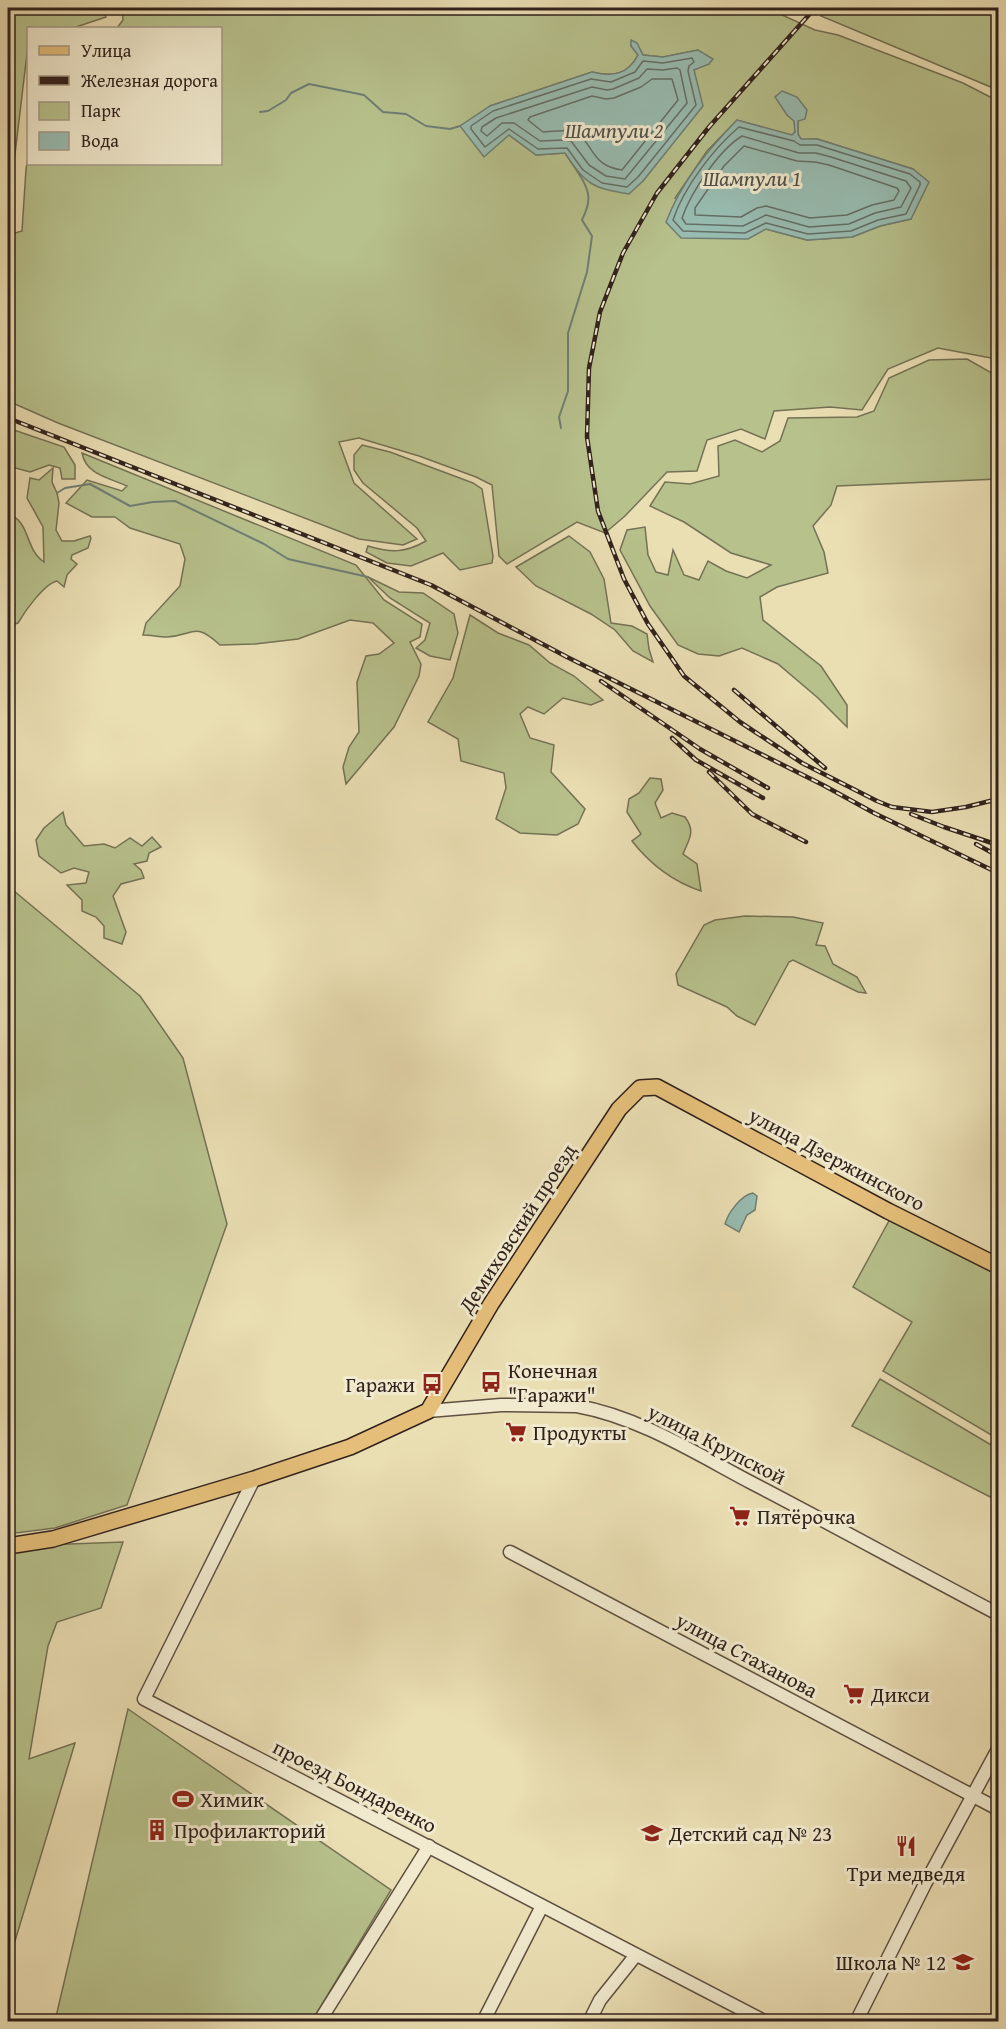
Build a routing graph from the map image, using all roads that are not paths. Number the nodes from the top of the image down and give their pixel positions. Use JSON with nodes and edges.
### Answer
{"nodes":[{"id":1,"x":657,"y":1087,"type":"joint"},
{"id":2,"x":999,"y":1266,"type":"edge"},
{"id":3,"x":428,"y":1412,"type":"junction"},
{"id":4,"x":254,"y":1479,"type":"junction"},
{"id":5,"x":8,"y":1546,"type":"edge"},
{"id":6,"x":510,"y":1552,"type":"dead end"},
{"id":7,"x":999,"y":1614,"type":"edge"},
{"id":8,"x":999,"y":1749,"type":"edge"},
{"id":9,"x":973,"y":1796,"type":"junction"},
{"id":10,"x":999,"y":1809,"type":"edge"},
{"id":11,"x":429,"y":1846,"type":"junction"},
{"id":12,"x":542,"y":1906,"type":"junction"},
{"id":13,"x":636,"y":1955,"type":"junction"},
{"id":14,"x":319,"y":2022,"type":"edge"},
{"id":15,"x":483,"y":2022,"type":"edge"},
{"id":16,"x":589,"y":2022,"type":"edge"},
{"id":17,"x":766,"y":2022,"type":"edge"},
{"id":18,"x":856,"y":2022,"type":"edge"}],
"edges":[{"from":1,"to":2,"type":"main road","name":"улица Дзержинского"},
{"from":1,"to":3,"type":"main road","name":"Демиховский проезд"},
{"from":3,"to":4,"type":"main road"},
{"from":3,"to":7,"type":"street","name":"улица Крупской"},
{"from":4,"to":5,"type":"main road"},
{"from":4,"to":11,"type":"street","name":"проезд Бондаренко"},
{"from":6,"to":9,"type":"street","name":"улица Стаханова"},
{"from":8,"to":9,"type":"street"},
{"from":9,"to":10,"type":"street","name":"улица Стаханова"},
{"from":9,"to":18,"type":"street"},
{"from":11,"to":12,"type":"street","name":"проезд Бондаренко"},
{"from":11,"to":14,"type":"street"},
{"from":12,"to":13,"type":"street","name":"проезд Бондаренко"},
{"from":12,"to":15,"type":"street"},
{"from":13,"to":16,"type":"street"},
{"from":13,"to":17,"type":"street","name":"проезд Бондаренко"}]}
